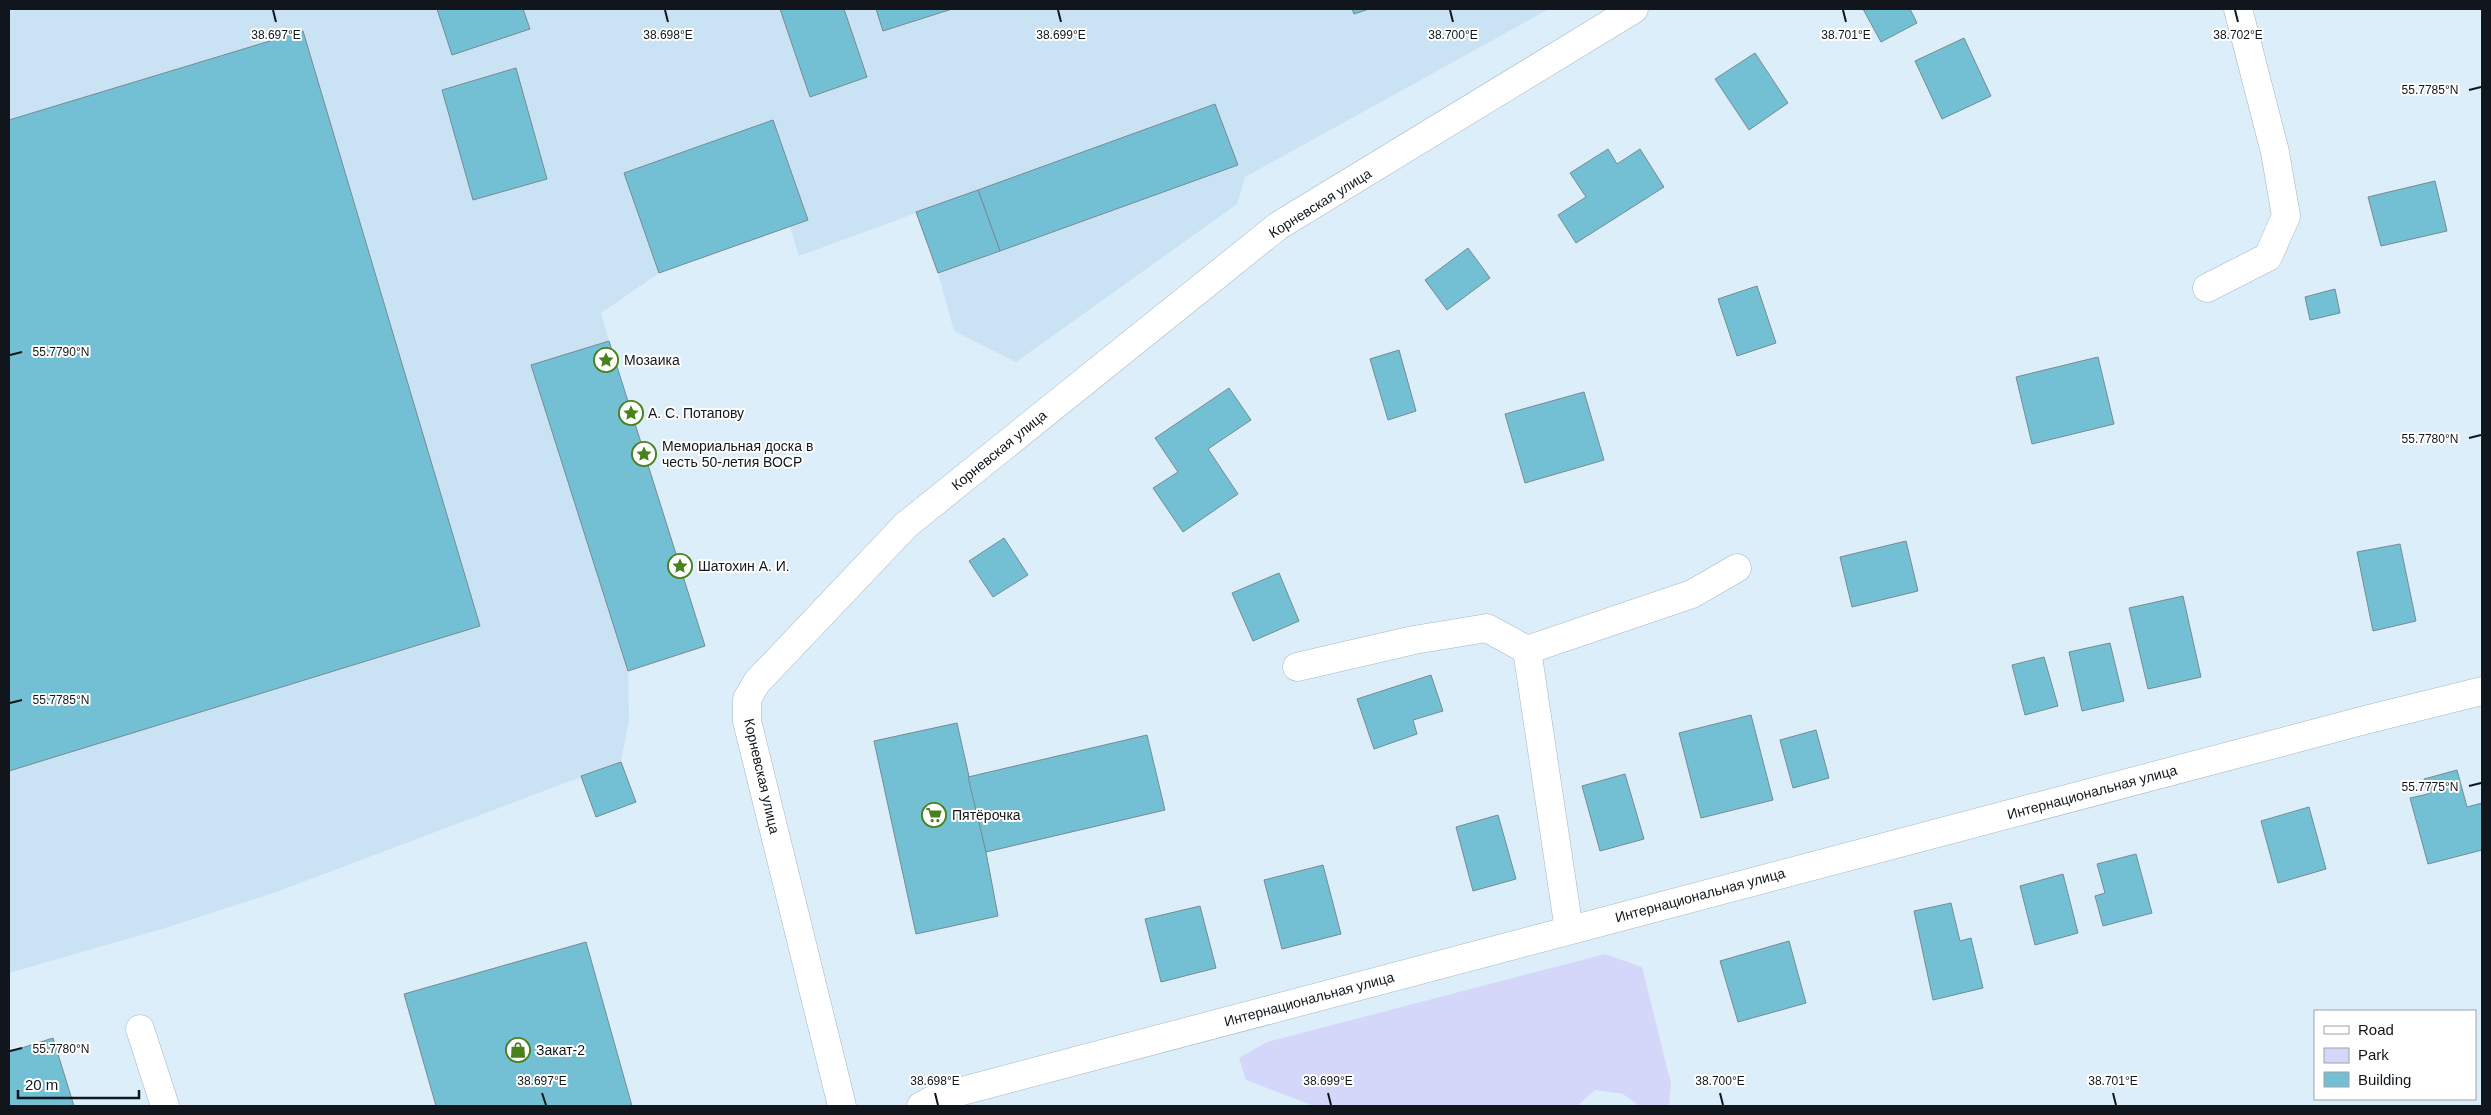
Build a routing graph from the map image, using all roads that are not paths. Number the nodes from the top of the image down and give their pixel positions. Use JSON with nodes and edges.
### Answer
{"nodes":[{"id":1,"x":1634,"y":9,"type":"edge"},
{"id":2,"x":2238,"y":9,"type":"edge"},
{"id":3,"x":2207,"y":288,"type":"dead end"},
{"id":4,"x":1737,"y":568,"type":"dead end"},
{"id":5,"x":1527,"y":650,"type":"junction"},
{"id":6,"x":1297,"y":667,"type":"dead end"},
{"id":7,"x":2482,"y":691,"type":"edge"},
{"id":8,"x":1569,"y":930,"type":"junction"},
{"id":9,"x":140,"y":1029,"type":"dead end"},
{"id":10,"x":165,"y":1106,"type":"edge"},
{"id":11,"x":842,"y":1106,"type":"edge"},
{"id":12,"x":921,"y":1106,"type":"edge"}],
"edges":[{"from":1,"to":11,"type":"street","name":"Корневская улица"},
{"from":2,"to":3,"type":"street"},
{"from":4,"to":5,"type":"street"},
{"from":5,"to":6,"type":"street"},
{"from":5,"to":8,"type":"street"},
{"from":7,"to":8,"type":"street","name":"Интернациональная улица"},
{"from":8,"to":12,"type":"street","name":"Интернациональная улица"},
{"from":9,"to":10,"type":"street"}]}
